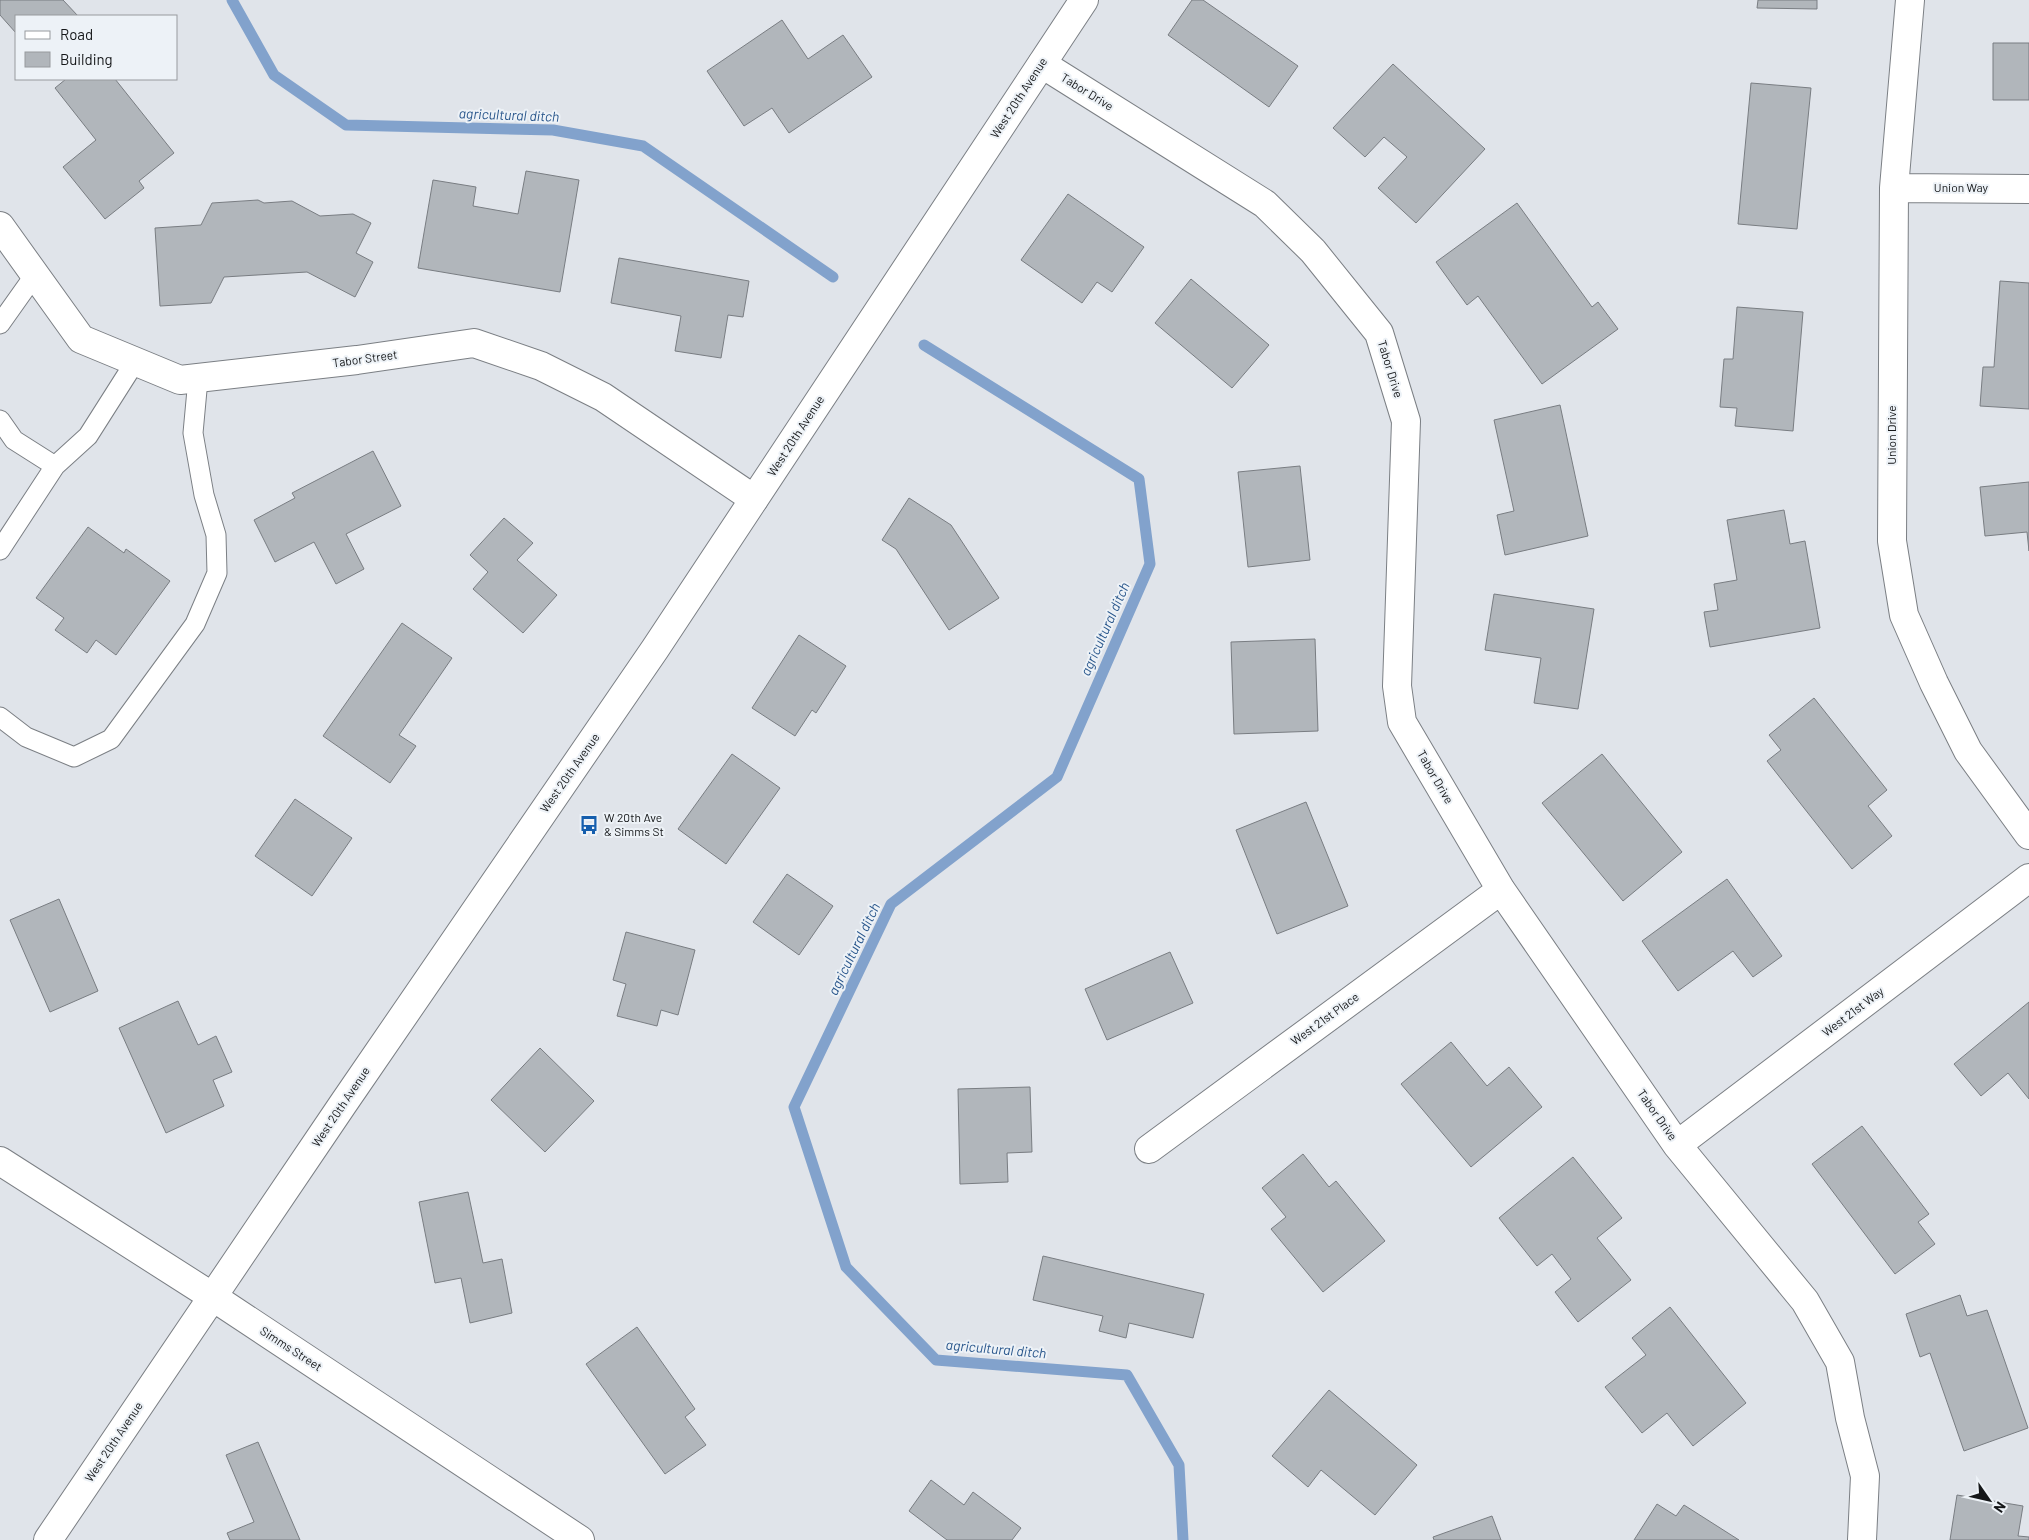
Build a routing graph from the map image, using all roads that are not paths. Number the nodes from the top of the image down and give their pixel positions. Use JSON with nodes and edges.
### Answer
{"nodes":[{"id":1,"x":1084,"y":0,"type":"edge"},
{"id":2,"x":1910,"y":0,"type":"edge"},
{"id":3,"x":1042,"y":64,"type":"junction"},
{"id":4,"x":1894,"y":188,"type":"junction"},
{"id":5,"x":2029,"y":188,"type":"edge"},
{"id":6,"x":0,"y":226,"type":"edge"},
{"id":7,"x":34,"y":276,"type":"junction"},
{"id":8,"x":0,"y":324,"type":"edge"},
{"id":9,"x":135,"y":362,"type":"junction"},
{"id":10,"x":198,"y":378,"type":"junction"},
{"id":11,"x":0,"y":420,"type":"edge"},
{"id":12,"x":54,"y":466,"type":"junction"},
{"id":13,"x":754,"y":499,"type":"junction"},
{"id":14,"x":0,"y":550,"type":"edge"},
{"id":15,"x":0,"y":717,"type":"edge"},
{"id":16,"x":2029,"y":835,"type":"edge"},
{"id":17,"x":2029,"y":878,"type":"edge"},
{"id":18,"x":1501,"y":890,"type":"junction"},
{"id":19,"x":1677,"y":1145,"type":"junction"},
{"id":20,"x":1149,"y":1149,"type":"dead end"},
{"id":21,"x":0,"y":1160,"type":"edge"},
{"id":22,"x":213,"y":1297,"type":"junction"},
{"id":23,"x":48,"y":1540,"type":"edge"},
{"id":24,"x":580,"y":1540,"type":"edge"},
{"id":25,"x":1862,"y":1540,"type":"edge"}],
"edges":[{"from":1,"to":3,"type":"street","name":"West 20th Avenue"},
{"from":2,"to":4,"type":"street","name":"Union Drive"},
{"from":3,"to":13,"type":"street","name":"West 20th Avenue"},
{"from":3,"to":18,"type":"street","name":"Tabor Drive"},
{"from":4,"to":5,"type":"street","name":"Union Way"},
{"from":4,"to":16,"type":"street","name":"Union Drive"},
{"from":6,"to":7,"type":"street","name":"Tabor Street"},
{"from":7,"to":8,"type":"lane"},
{"from":7,"to":9,"type":"street","name":"Tabor Street"},
{"from":9,"to":10,"type":"street","name":"Tabor Street"},
{"from":9,"to":12,"type":"lane"},
{"from":10,"to":13,"type":"street","name":"Tabor Street"},
{"from":10,"to":15,"type":"lane"},
{"from":11,"to":12,"type":"lane"},
{"from":12,"to":14,"type":"lane"},
{"from":13,"to":22,"type":"street","name":"West 20th Avenue"},
{"from":17,"to":19,"type":"street","name":"West 21st Way"},
{"from":18,"to":19,"type":"street","name":"Tabor Drive"},
{"from":18,"to":20,"type":"street","name":"West 21st Place"},
{"from":19,"to":25,"type":"street","name":"Tabor Drive"},
{"from":21,"to":22,"type":"street","name":"Simms Street"},
{"from":22,"to":23,"type":"street","name":"West 20th Avenue"},
{"from":22,"to":24,"type":"street","name":"Simms Street"}]}
